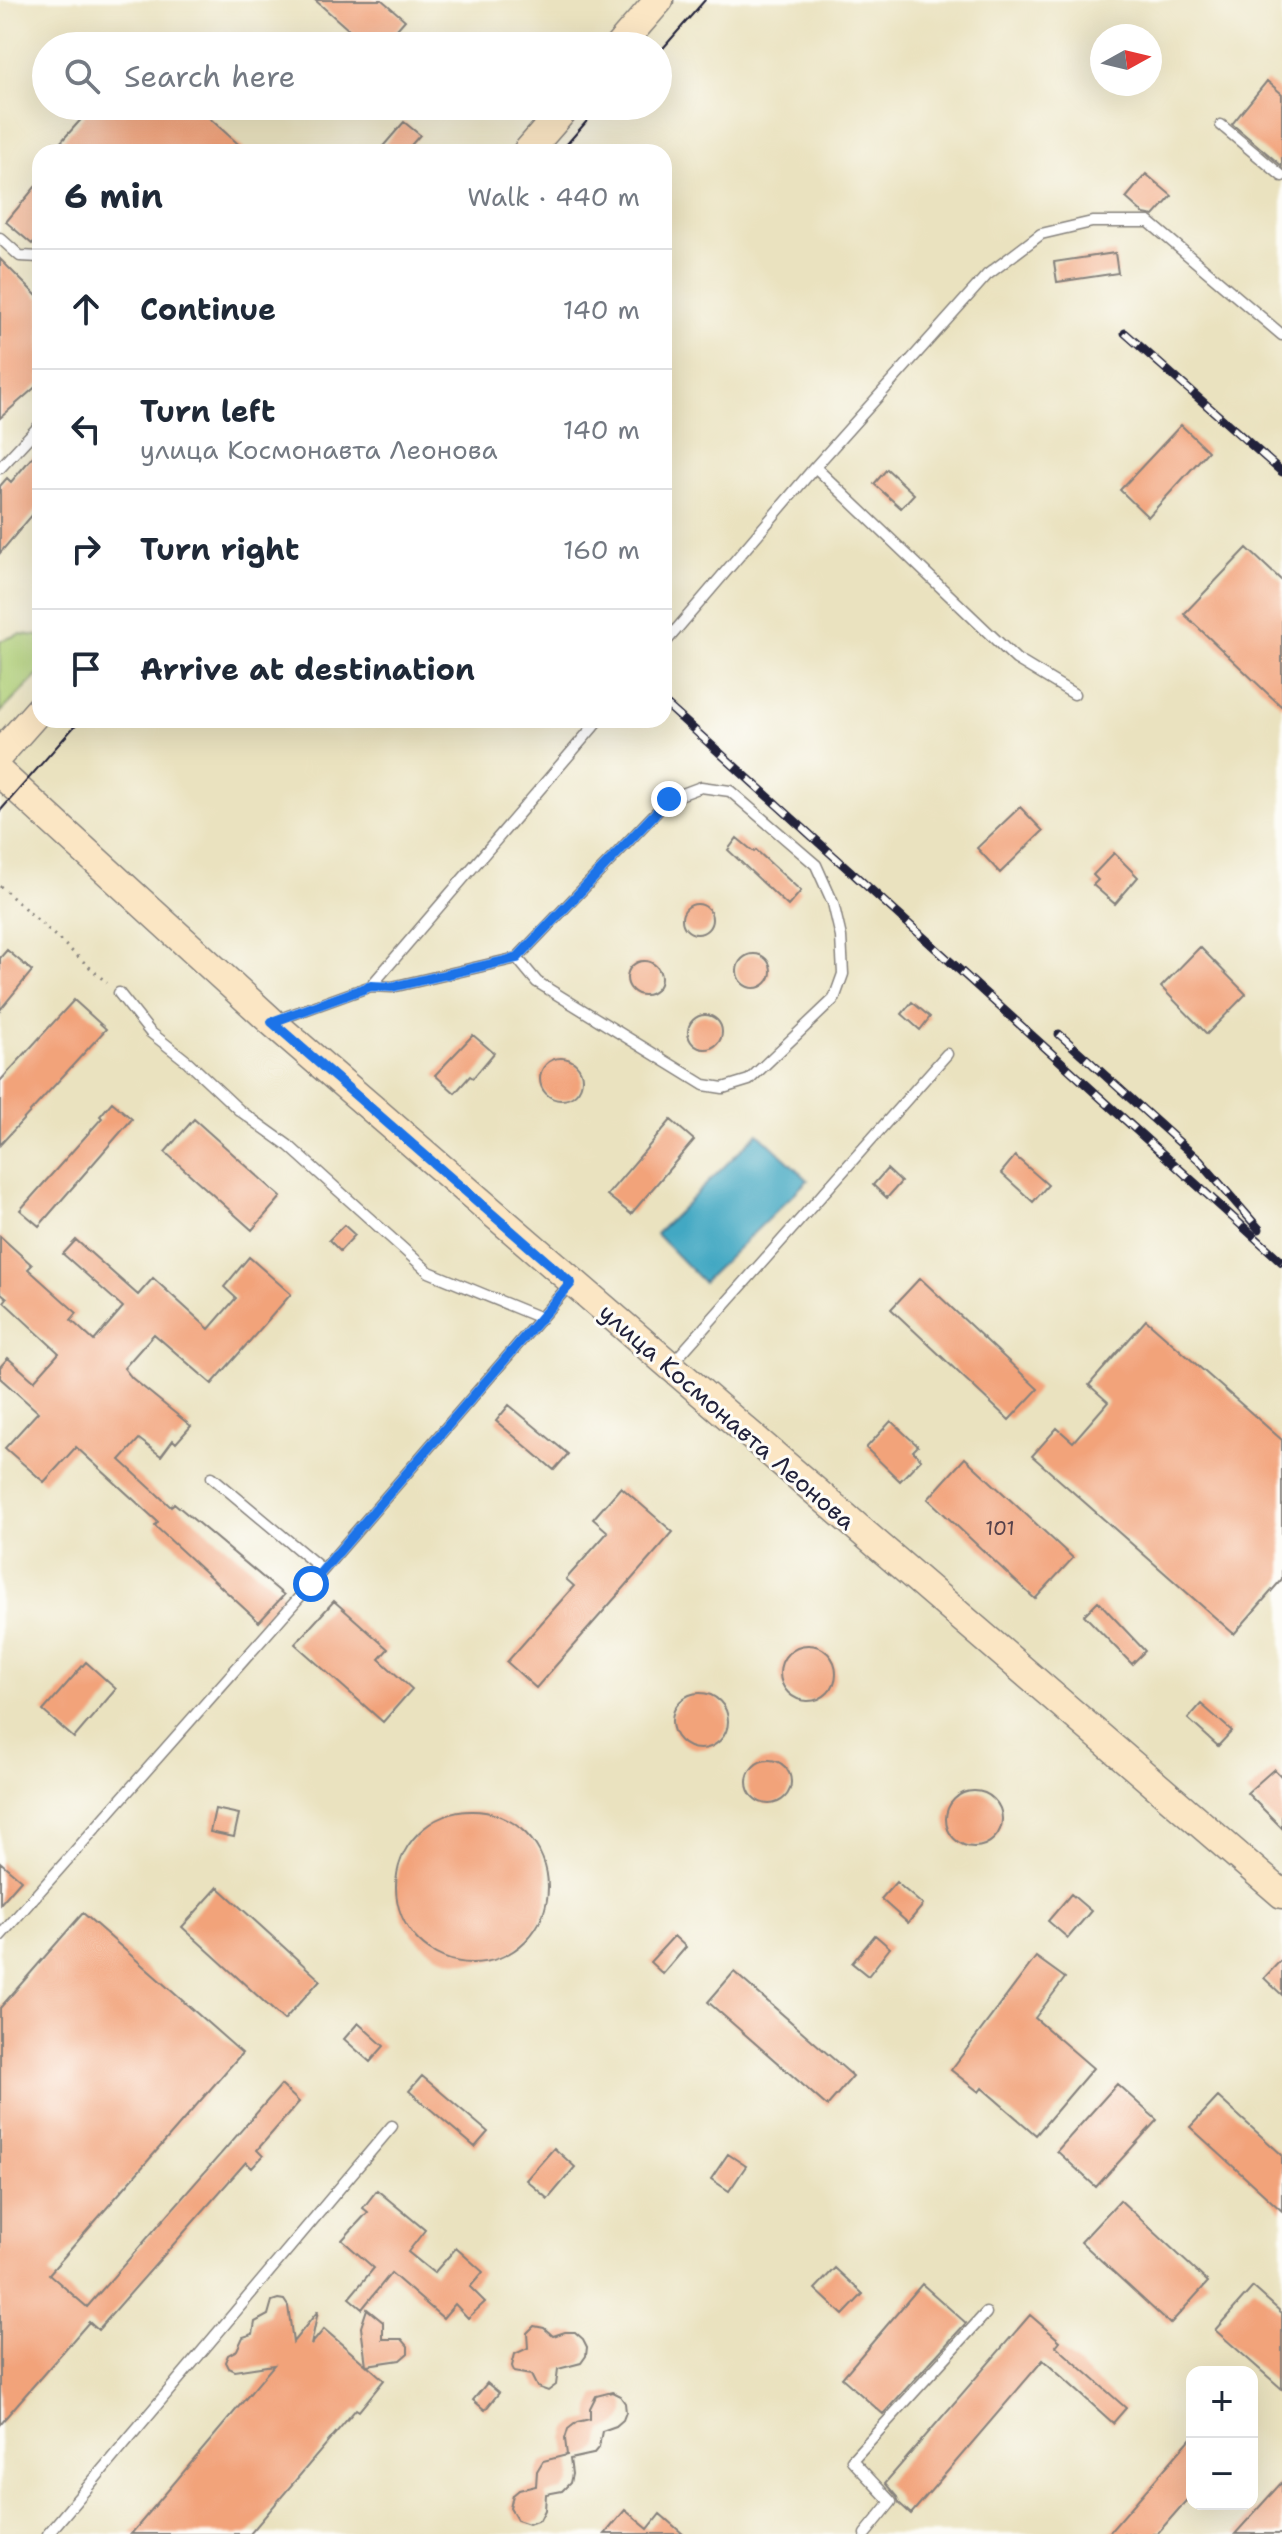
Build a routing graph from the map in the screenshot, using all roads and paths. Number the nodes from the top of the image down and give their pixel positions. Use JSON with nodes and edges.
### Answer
{"nodes":[{"id":1,"x":659,"y":0,"type":"edge"},
{"id":2,"x":631,"y":32,"type":"edge"},
{"id":3,"x":555,"y":120,"type":"edge"},
{"id":4,"x":1221,"y":125,"type":"dead end"},
{"id":5,"x":534,"y":144,"type":"edge"},
{"id":6,"x":1282,"y":176,"type":"edge"},
{"id":7,"x":0,"y":238,"type":"edge"},
{"id":8,"x":32,"y":257,"type":"edge"},
{"id":9,"x":1282,"y":335,"type":"edge"},
{"id":10,"x":32,"y":434,"type":"edge"},
{"id":11,"x":815,"y":467,"type":"junction"},
{"id":12,"x":0,"y":468,"type":"edge"},
{"id":13,"x":672,"y":635,"type":"edge"},
{"id":14,"x":1074,"y":694,"type":"dead end"},
{"id":15,"x":32,"y":718,"type":"edge"},
{"id":16,"x":592,"y":728,"type":"edge"},
{"id":17,"x":0,"y":754,"type":"edge"},
{"id":18,"x":0,"y":773,"type":"edge"},
{"id":19,"x":0,"y":886,"type":"edge"},
{"id":20,"x":517,"y":958,"type":"junction"},
{"id":21,"x":371,"y":986,"type":"junction"},
{"id":22,"x":119,"y":993,"type":"joint"},
{"id":23,"x":272,"y":1022,"type":"junction"},
{"id":24,"x":947,"y":1054,"type":"dead end"},
{"id":25,"x":571,"y":1283,"type":"junction"},
{"id":26,"x":541,"y":1318,"type":"junction"},
{"id":27,"x":669,"y":1367,"type":"junction"},
{"id":28,"x":212,"y":1477,"type":"dead end"},
{"id":29,"x":323,"y":1570,"type":"junction"},
{"id":30,"x":1282,"y":1894,"type":"edge"},
{"id":31,"x":0,"y":1936,"type":"edge"},
{"id":32,"x":392,"y":2126,"type":"dead end"},
{"id":33,"x":986,"y":2313,"type":"dead end"},
{"id":34,"x":48,"y":2534,"type":"edge"},
{"id":35,"x":865,"y":2534,"type":"edge"}],
"edges":[{"from":1,"to":2,"type":"street"},
{"from":3,"to":5,"type":"street"},
{"from":4,"to":6,"type":"lane"},
{"from":7,"to":8,"type":"lane"},
{"from":9,"to":11,"type":"lane"},
{"from":10,"to":12,"type":"lane"},
{"from":11,"to":13,"type":"lane"},
{"from":11,"to":14,"type":"lane"},
{"from":15,"to":17,"type":"street"},
{"from":16,"to":21,"type":"lane"},
{"from":18,"to":23,"type":"street","name":"улица Космонавта Леонова"},
{"from":19,"to":22,"type":"path"},
{"from":20,"to":20,"type":"lane"},
{"from":20,"to":21,"type":"lane"},
{"from":21,"to":23,"type":"lane"},
{"from":22,"to":26,"type":"lane"},
{"from":23,"to":25,"type":"street","name":"улица Космонавта Леонова"},
{"from":24,"to":27,"type":"lane"},
{"from":25,"to":26,"type":"lane"},
{"from":25,"to":27,"type":"street","name":"улица Космонавта Леонова"},
{"from":26,"to":29,"type":"lane"},
{"from":27,"to":30,"type":"street","name":"улица Космонавта Леонова"},
{"from":28,"to":29,"type":"lane"},
{"from":29,"to":31,"type":"lane"},
{"from":32,"to":34,"type":"lane"},
{"from":33,"to":35,"type":"lane"}]}
